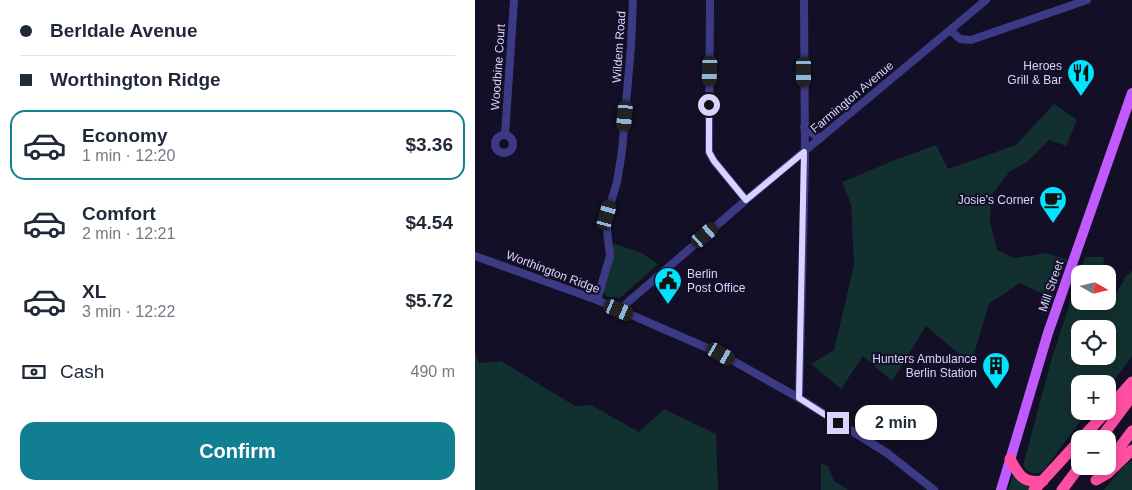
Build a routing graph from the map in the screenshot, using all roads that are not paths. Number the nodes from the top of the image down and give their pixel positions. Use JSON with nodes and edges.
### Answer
{"nodes":[{"id":1,"x":514,"y":0,"type":"edge"},
{"id":2,"x":633,"y":0,"type":"edge"},
{"id":3,"x":710,"y":0,"type":"edge"},
{"id":4,"x":804,"y":0,"type":"edge"},
{"id":5,"x":986,"y":0,"type":"edge"},
{"id":6,"x":1087,"y":0,"type":"edge"},
{"id":7,"x":950,"y":30,"type":"junction"},
{"id":8,"x":1132,"y":93,"type":"edge"},
{"id":9,"x":804,"y":126,"type":"junction"},
{"id":10,"x":505,"y":135,"type":"dead end"},
{"id":11,"x":820,"y":139,"type":"junction"},
{"id":12,"x":804,"y":152,"type":"junction"},
{"id":13,"x":746,"y":200,"type":"junction"},
{"id":14,"x":475,"y":256,"type":"edge"},
{"id":15,"x":597,"y":300,"type":"junction"},
{"id":16,"x":619,"y":310,"type":"junction"},
{"id":17,"x":1132,"y":382,"type":"edge"},
{"id":18,"x":1132,"y":396,"type":"edge"},
{"id":19,"x":799,"y":398,"type":"junction"},
{"id":20,"x":1116,"y":401,"type":"edge"},
{"id":21,"x":1099,"y":420,"type":"edge"},
{"id":22,"x":1090,"y":430,"type":"edge"},
{"id":23,"x":1107,"y":430,"type":"edge"},
{"id":24,"x":1132,"y":431,"type":"edge"},
{"id":25,"x":1132,"y":450,"type":"edge"},
{"id":26,"x":1071,"y":451,"type":"edge"},
{"id":27,"x":1116,"y":453,"type":"edge"},
{"id":28,"x":1010,"y":459,"type":"junction"},
{"id":29,"x":1074,"y":475,"type":"edge"},
{"id":30,"x":1100,"y":475,"type":"edge"},
{"id":31,"x":1096,"y":480,"type":"junction"},
{"id":32,"x":1043,"y":481,"type":"junction"},
{"id":33,"x":934,"y":490,"type":"edge"},
{"id":34,"x":1001,"y":490,"type":"edge"},
{"id":35,"x":1034,"y":490,"type":"edge"},
{"id":36,"x":1063,"y":490,"type":"edge"},
{"id":37,"x":1089,"y":490,"type":"edge"}],
"edges":[{"from":1,"to":10,"type":"street","name":"Woodbine Court"},
{"from":2,"to":15,"type":"street","name":"Wildem Road"},
{"from":3,"to":13,"type":"street"},
{"from":4,"to":9,"type":"street"},
{"from":5,"to":7,"type":"street","name":"Farmington Avenue"},
{"from":6,"to":7,"type":"street"},
{"from":7,"to":11,"type":"street","name":"Farmington Avenue"},
{"from":8,"to":28,"type":"main road","name":"Mill Street"},
{"from":9,"to":11,"type":"street"},
{"from":9,"to":12,"type":"street"},
{"from":11,"to":12,"type":"street","name":"Farmington Avenue"},
{"from":12,"to":13,"type":"street","name":"Farmington Avenue"},
{"from":12,"to":19,"type":"street"},
{"from":13,"to":16,"type":"street","name":"Farmington Avenue"},
{"from":14,"to":15,"type":"street","name":"Worthington Ridge"},
{"from":15,"to":16,"type":"street","name":"Worthington Ridge"},
{"from":16,"to":19,"type":"street","name":"Worthington Ridge"},
{"from":17,"to":20,"type":"highway"},
{"from":18,"to":23,"type":"highway"},
{"from":19,"to":33,"type":"street","name":"Worthington Ridge"},
{"from":21,"to":22,"type":"highway"},
{"from":24,"to":27,"type":"highway"},
{"from":25,"to":31,"type":"highway"},
{"from":26,"to":32,"type":"highway"},
{"from":28,"to":32,"type":"highway"},
{"from":28,"to":34,"type":"main road","name":"Mill Street"},
{"from":29,"to":36,"type":"highway"},
{"from":30,"to":31,"type":"highway"},
{"from":31,"to":37,"type":"highway"},
{"from":32,"to":35,"type":"highway"}]}
